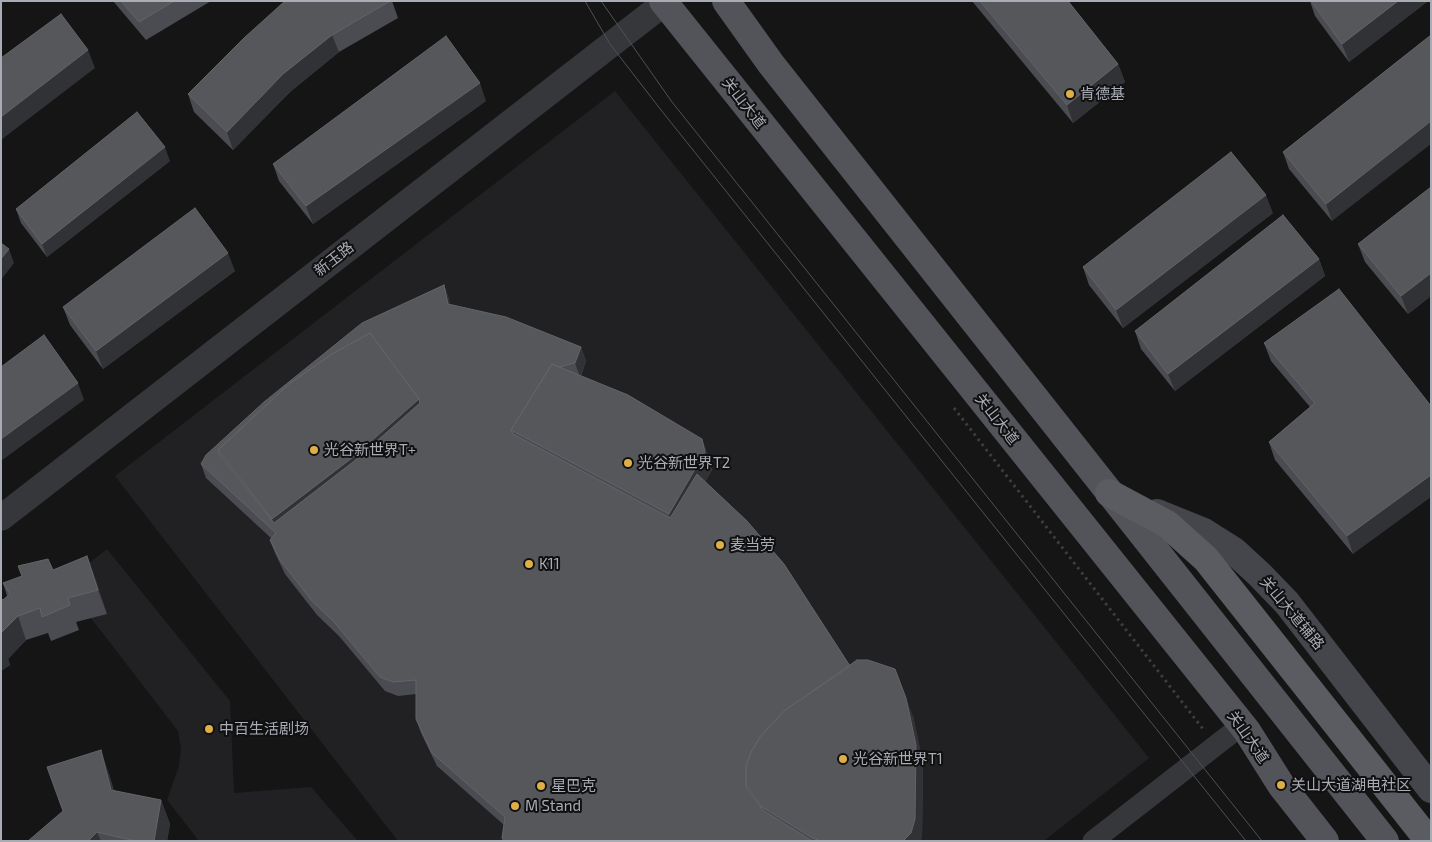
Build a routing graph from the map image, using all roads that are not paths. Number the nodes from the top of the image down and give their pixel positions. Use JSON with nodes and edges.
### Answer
{"nodes":[{"id":1,"x":726,"y":1,"type":"edge"},
{"id":2,"x":665,"y":2,"type":"edge"},
{"id":3,"x":1109,"y":493,"type":"junction"},
{"id":4,"x":1,"y":518,"type":"edge"},
{"id":5,"x":1242,"y":725,"type":"junction"},
{"id":6,"x":1431,"y":789,"type":"edge"},
{"id":7,"x":1093,"y":841,"type":"edge"},
{"id":8,"x":1325,"y":841,"type":"edge"},
{"id":9,"x":1384,"y":841,"type":"edge"},
{"id":10,"x":1429,"y":841,"type":"edge"}],
"edges":[{"from":1,"to":3,"type":"main road"},
{"from":2,"to":4,"type":"street","name":"新玉路"},
{"from":2,"to":5,"type":"main road","name":"关山大道"},
{"from":3,"to":6,"type":"main road","name":"关山大道辅路"},
{"from":3,"to":9,"type":"main road"},
{"from":3,"to":10,"type":"highway"},
{"from":5,"to":7,"type":"street"},
{"from":5,"to":8,"type":"main road","name":"关山大道"}]}
